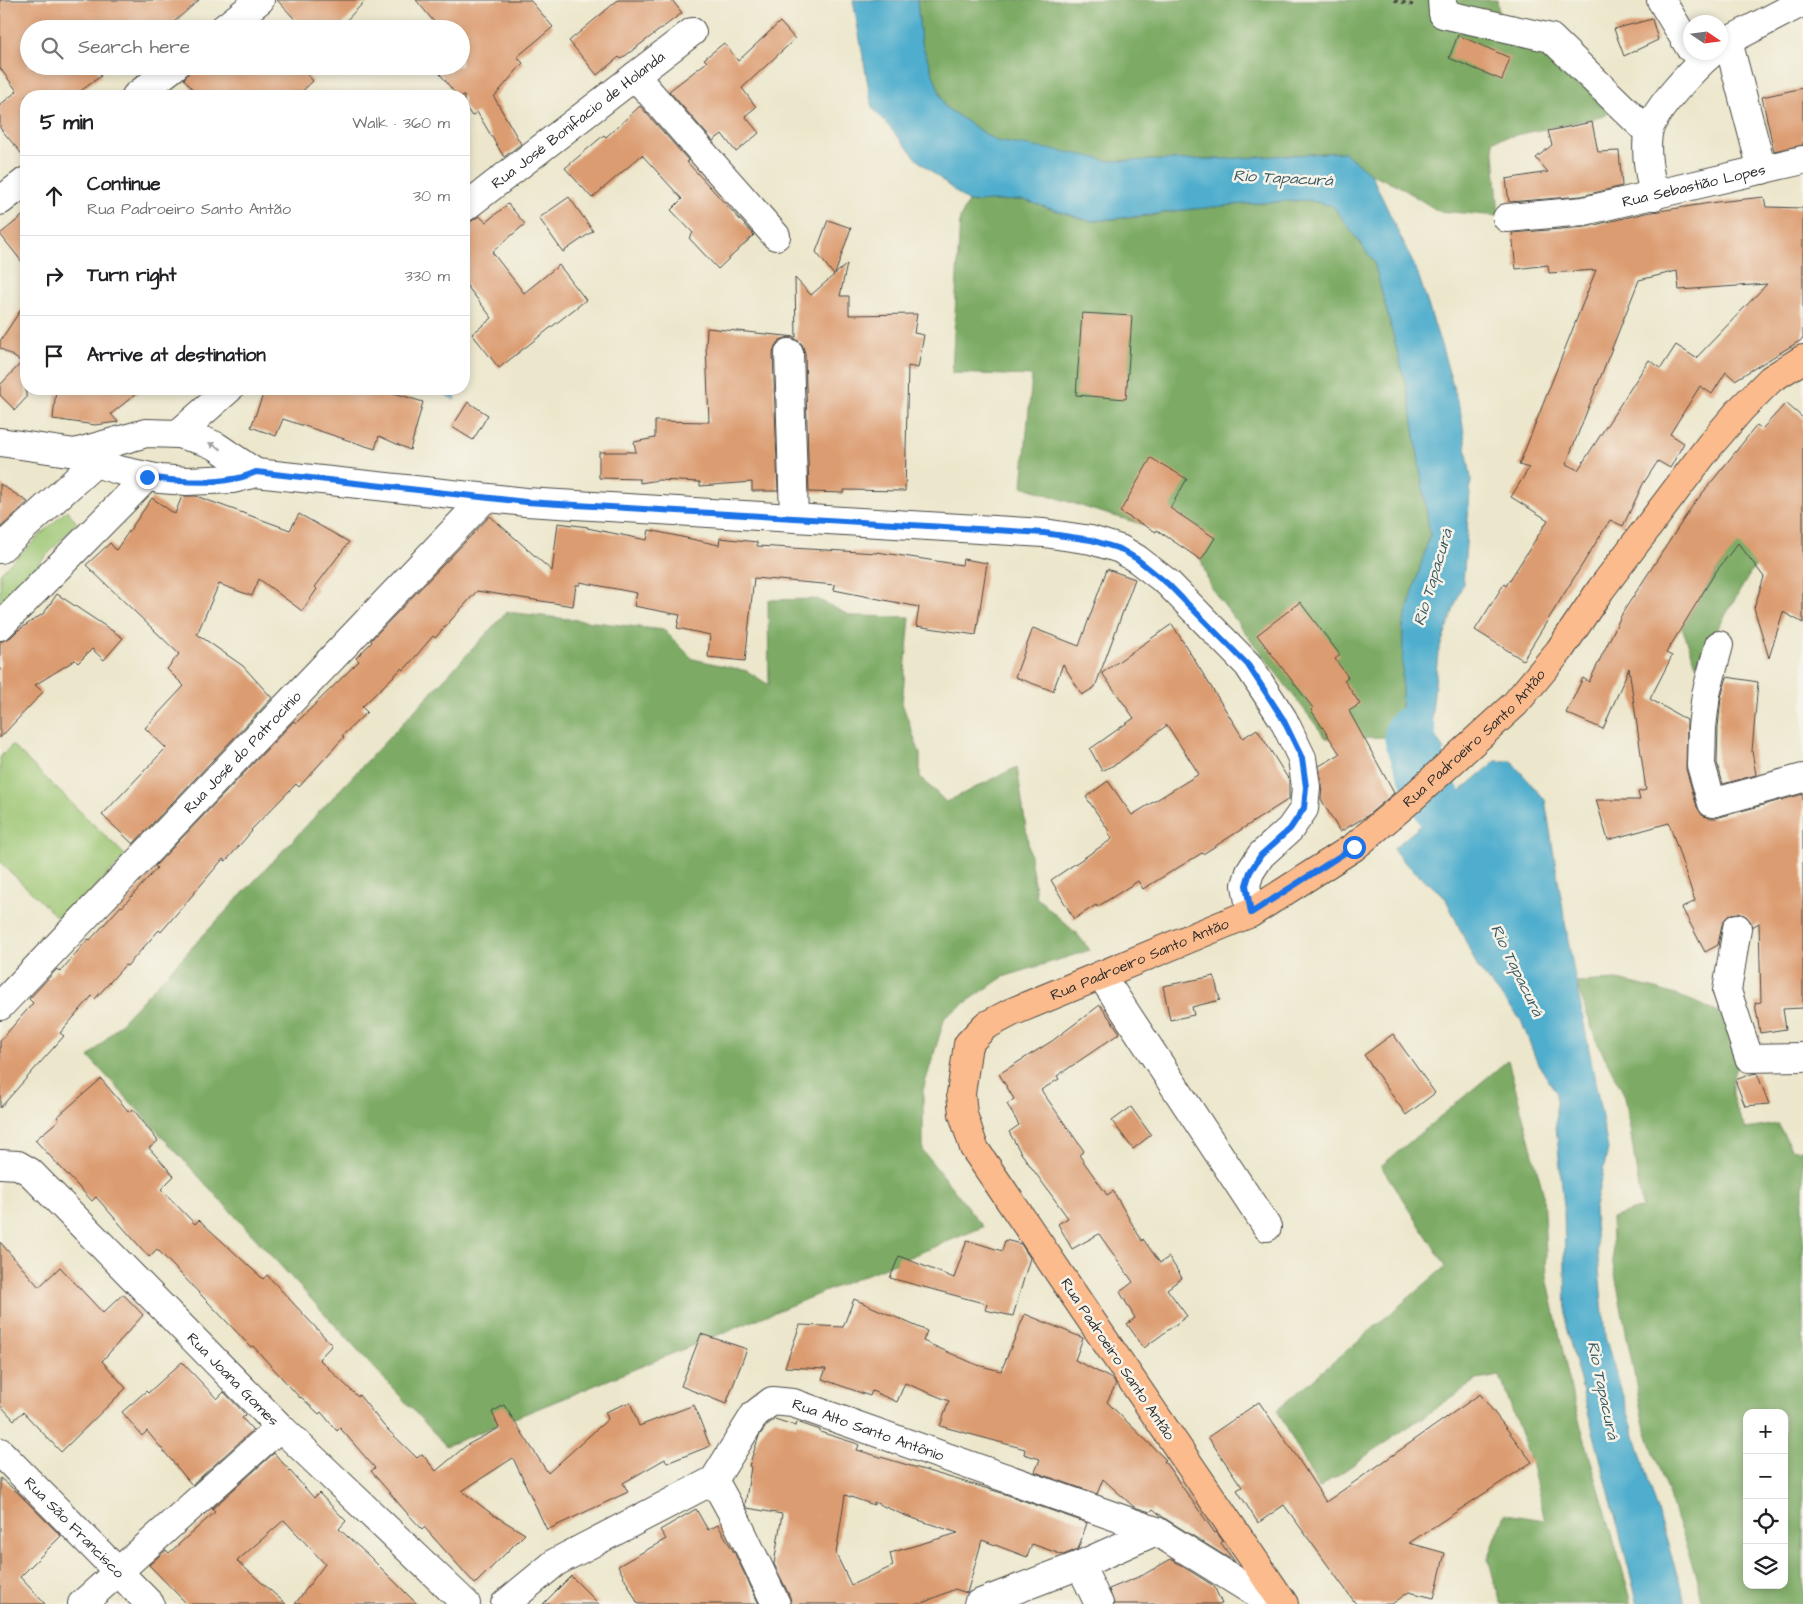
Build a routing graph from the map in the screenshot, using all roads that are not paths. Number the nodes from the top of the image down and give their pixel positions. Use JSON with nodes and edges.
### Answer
{"nodes":[{"id":1,"x":260,"y":0,"type":"edge"},
{"id":2,"x":1442,"y":0,"type":"edge"},
{"id":3,"x":1661,"y":0,"type":"edge"},
{"id":4,"x":1799,"y":3,"type":"edge"},
{"id":5,"x":234,"y":20,"type":"edge"},
{"id":6,"x":1683,"y":23,"type":"edge"},
{"id":7,"x":692,"y":32,"type":"dead end"},
{"id":8,"x":1728,"y":40,"type":"edge"},
{"id":9,"x":1700,"y":60,"type":"edge"},
{"id":10,"x":1712,"y":60,"type":"edge"},
{"id":11,"x":163,"y":75,"type":"edge"},
{"id":12,"x":635,"y":76,"type":"junction"},
{"id":13,"x":144,"y":90,"type":"edge"},
{"id":14,"x":1648,"y":132,"type":"junction"},
{"id":15,"x":1803,"y":160,"type":"edge"},
{"id":16,"x":1762,"y":170,"type":"junction"},
{"id":17,"x":20,"y":186,"type":"edge"},
{"id":18,"x":1654,"y":196,"type":"junction"},
{"id":19,"x":0,"y":201,"type":"edge"},
{"id":20,"x":470,"y":203,"type":"edge"},
{"id":21,"x":1507,"y":218,"type":"dead end"},
{"id":22,"x":776,"y":236,"type":"dead end"},
{"id":23,"x":789,"y":353,"type":"dead end"},
{"id":24,"x":1803,"y":359,"type":"edge"},
{"id":25,"x":222,"y":395,"type":"edge"},
{"id":26,"x":178,"y":434,"type":"junction"},
{"id":27,"x":0,"y":442,"type":"edge"},
{"id":28,"x":85,"y":458,"type":"junction"},
{"id":29,"x":256,"y":472,"type":"junction"},
{"id":30,"x":147,"y":477,"type":"junction"},
{"id":31,"x":485,"y":498,"type":"junction"},
{"id":32,"x":794,"y":518,"type":"junction"},
{"id":33,"x":0,"y":549,"type":"edge"},
{"id":34,"x":0,"y":626,"type":"edge"},
{"id":35,"x":1719,"y":645,"type":"dead end"},
{"id":36,"x":1803,"y":778,"type":"edge"},
{"id":37,"x":1251,"y":913,"type":"junction"},
{"id":38,"x":1738,"y":928,"type":"dead end"},
{"id":39,"x":1101,"y":975,"type":"junction"},
{"id":40,"x":0,"y":1006,"type":"edge"},
{"id":41,"x":1803,"y":1057,"type":"edge"},
{"id":42,"x":0,"y":1164,"type":"edge"},
{"id":43,"x":1267,"y":1227,"type":"dead end"},
{"id":44,"x":280,"y":1427,"type":"junction"},
{"id":45,"x":0,"y":1452,"type":"edge"},
{"id":46,"x":714,"y":1480,"type":"junction"},
{"id":47,"x":1156,"y":1531,"type":"junction"},
{"id":48,"x":1080,"y":1565,"type":"junction"},
{"id":49,"x":119,"y":1572,"type":"junction"},
{"id":50,"x":82,"y":1604,"type":"edge"},
{"id":51,"x":150,"y":1604,"type":"edge"},
{"id":52,"x":466,"y":1604,"type":"edge"},
{"id":53,"x":505,"y":1604,"type":"edge"},
{"id":54,"x":776,"y":1604,"type":"edge"},
{"id":55,"x":978,"y":1604,"type":"edge"},
{"id":56,"x":1099,"y":1604,"type":"edge"},
{"id":57,"x":1273,"y":1604,"type":"edge"},
{"id":58,"x":1284,"y":1604,"type":"edge"}],
"edges":[{"from":1,"to":5,"type":"street"},
{"from":2,"to":14,"type":"street"},
{"from":3,"to":6,"type":"street"},
{"from":4,"to":8,"type":"street"},
{"from":7,"to":12,"type":"street","name":"Rua José Bonifacio de Holanda"},
{"from":9,"to":14,"type":"street"},
{"from":10,"to":16,"type":"street"},
{"from":11,"to":13,"type":"street"},
{"from":12,"to":20,"type":"street","name":"Rua José Bonifacio de Holanda"},
{"from":12,"to":22,"type":"street"},
{"from":14,"to":18,"type":"street"},
{"from":15,"to":16,"type":"street","name":"Rua Sebastião Lopes"},
{"from":16,"to":18,"type":"street","name":"Rua Sebastião Lopes"},
{"from":17,"to":19,"type":"street"},
{"from":18,"to":21,"type":"street","name":"Rua Sebastião Lopes"},
{"from":23,"to":32,"type":"street"},
{"from":24,"to":37,"type":"main road","name":"Rua Padroeiro Santo Antão"},
{"from":25,"to":26,"type":"street"},
{"from":26,"to":28,"type":"street"},
{"from":29,"to":26,"type":"street","one_way":true},
{"from":27,"to":28,"type":"street"},
{"from":28,"to":30,"type":"street"},
{"from":28,"to":33,"type":"street"},
{"from":29,"to":30,"type":"street"},
{"from":29,"to":31,"type":"street"},
{"from":30,"to":34,"type":"street"},
{"from":31,"to":32,"type":"street"},
{"from":31,"to":40,"type":"street","name":"Rua José do Patrocinio"},
{"from":32,"to":37,"type":"street"},
{"from":35,"to":36,"type":"street"},
{"from":37,"to":39,"type":"main road","name":"Rua Padroeiro Santo Antão"},
{"from":38,"to":41,"type":"street"},
{"from":39,"to":43,"type":"street"},
{"from":39,"to":58,"type":"main road","name":"Rua Padroeiro Santo Antão"},
{"from":42,"to":44,"type":"street","name":"Rua Joana Gomes"},
{"from":44,"to":49,"type":"street"},
{"from":44,"to":52,"type":"street","name":"Rua Joana Gomes"},
{"from":45,"to":49,"type":"street","name":"Rua São Francisco"},
{"from":46,"to":47,"type":"street","name":"Rua Alto Santo Antônio"},
{"from":46,"to":53,"type":"street"},
{"from":46,"to":54,"type":"street"},
{"from":47,"to":48,"type":"street"},
{"from":47,"to":57,"type":"street","name":"Rua Alto Santo Antônio"},
{"from":48,"to":55,"type":"street"},
{"from":48,"to":56,"type":"street"},
{"from":49,"to":50,"type":"street"},
{"from":49,"to":51,"type":"street","name":"Rua São Francisco"}]}
